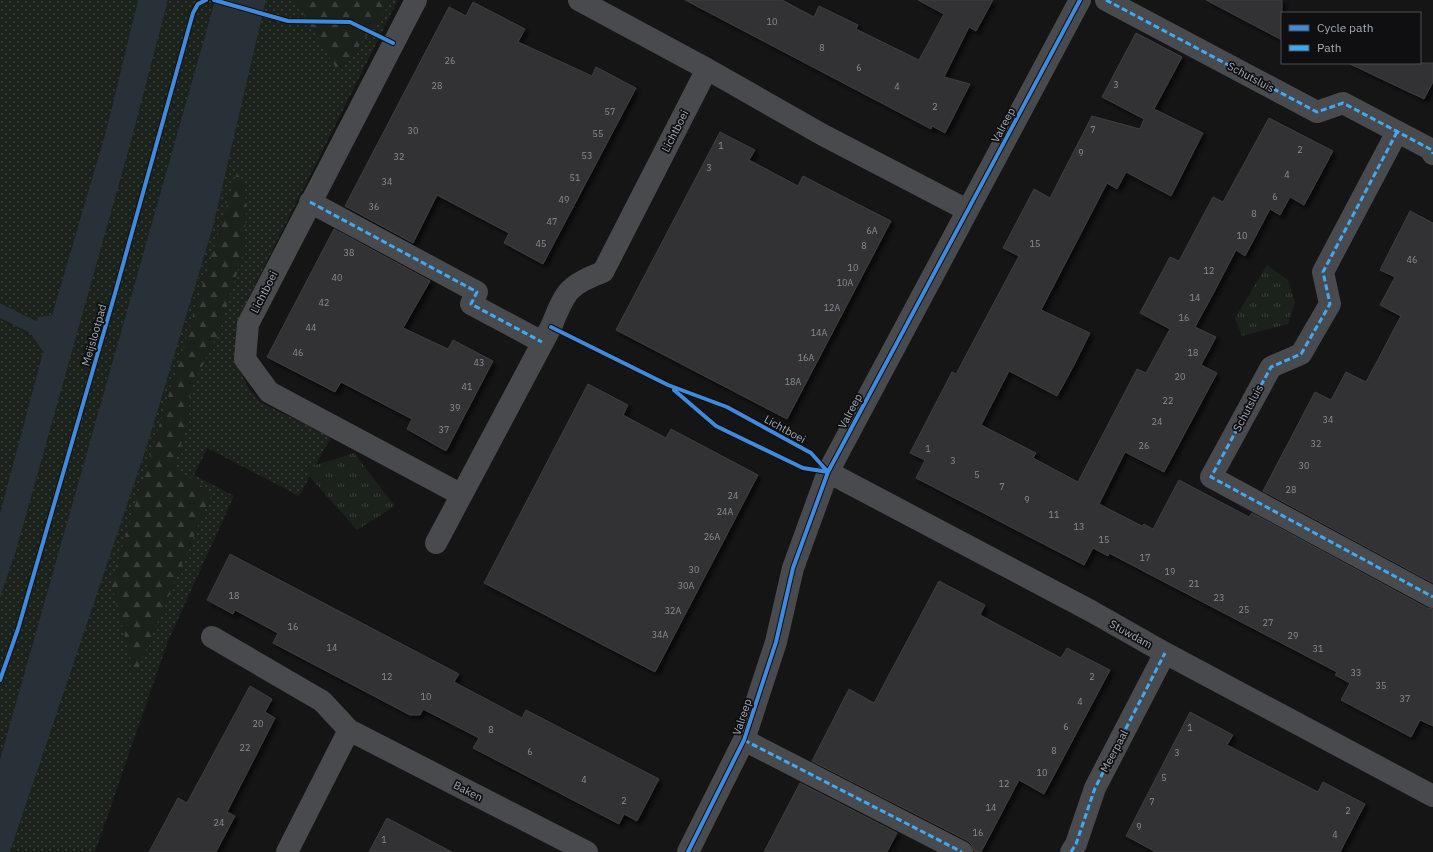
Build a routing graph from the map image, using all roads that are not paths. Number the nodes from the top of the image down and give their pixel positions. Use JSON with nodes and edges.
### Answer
{"nodes":[{"id":1,"x":416,"y":0,"type":"edge"},
{"id":2,"x":579,"y":0,"type":"edge"},
{"id":3,"x":1080,"y":0,"type":"edge"},
{"id":4,"x":1106,"y":0,"type":"edge"},
{"id":5,"x":707,"y":69,"type":"junction"},
{"id":6,"x":1397,"y":132,"type":"junction"},
{"id":7,"x":1433,"y":154,"type":"edge"},
{"id":8,"x":310,"y":202,"type":"junction"},
{"id":9,"x":967,"y":210,"type":"junction"},
{"id":10,"x":542,"y":342,"type":"junction"},
{"id":11,"x":828,"y":472,"type":"junction"},
{"id":12,"x":460,"y":494,"type":"junction"},
{"id":13,"x":436,"y":543,"type":"dead end"},
{"id":14,"x":1433,"y":597,"type":"edge"},
{"id":15,"x":212,"y":637,"type":"dead end"},
{"id":16,"x":1165,"y":653,"type":"junction"},
{"id":17,"x":349,"y":730,"type":"junction"},
{"id":18,"x":744,"y":740,"type":"junction"},
{"id":19,"x":1433,"y":796,"type":"edge"},
{"id":20,"x":287,"y":852,"type":"edge"},
{"id":21,"x":587,"y":852,"type":"edge"},
{"id":22,"x":688,"y":852,"type":"edge"},
{"id":23,"x":962,"y":852,"type":"edge"},
{"id":24,"x":1071,"y":852,"type":"edge"}],
"edges":[{"from":1,"to":8,"type":"street","name":"Lichtboei"},
{"from":2,"to":5,"type":"street"},
{"from":3,"to":9,"type":"street","name":"Valreep"},
{"from":4,"to":6,"type":"street","name":"Schutsluis"},
{"from":5,"to":9,"type":"street"},
{"from":5,"to":10,"type":"street","name":"Lichtboei"},
{"from":6,"to":7,"type":"street","name":"Schutsluis"},
{"from":6,"to":14,"type":"street","name":"Schutsluis"},
{"from":8,"to":10,"type":"street"},
{"from":8,"to":12,"type":"street","name":"Lichtboei"},
{"from":9,"to":11,"type":"street","name":"Valreep"},
{"from":10,"to":12,"type":"street","name":"Lichtboei"},
{"from":11,"to":16,"type":"street","name":"Stuwdam"},
{"from":11,"to":18,"type":"street","name":"Valreep"},
{"from":12,"to":13,"type":"street","name":"Lichtboei"},
{"from":15,"to":17,"type":"street","name":"Baken"},
{"from":16,"to":19,"type":"street","name":"Stuwdam"},
{"from":16,"to":24,"type":"street","name":"Meerpaal"},
{"from":17,"to":20,"type":"street"},
{"from":17,"to":21,"type":"street","name":"Baken"},
{"from":18,"to":22,"type":"street","name":"Valreep"},
{"from":18,"to":23,"type":"street"}]}
